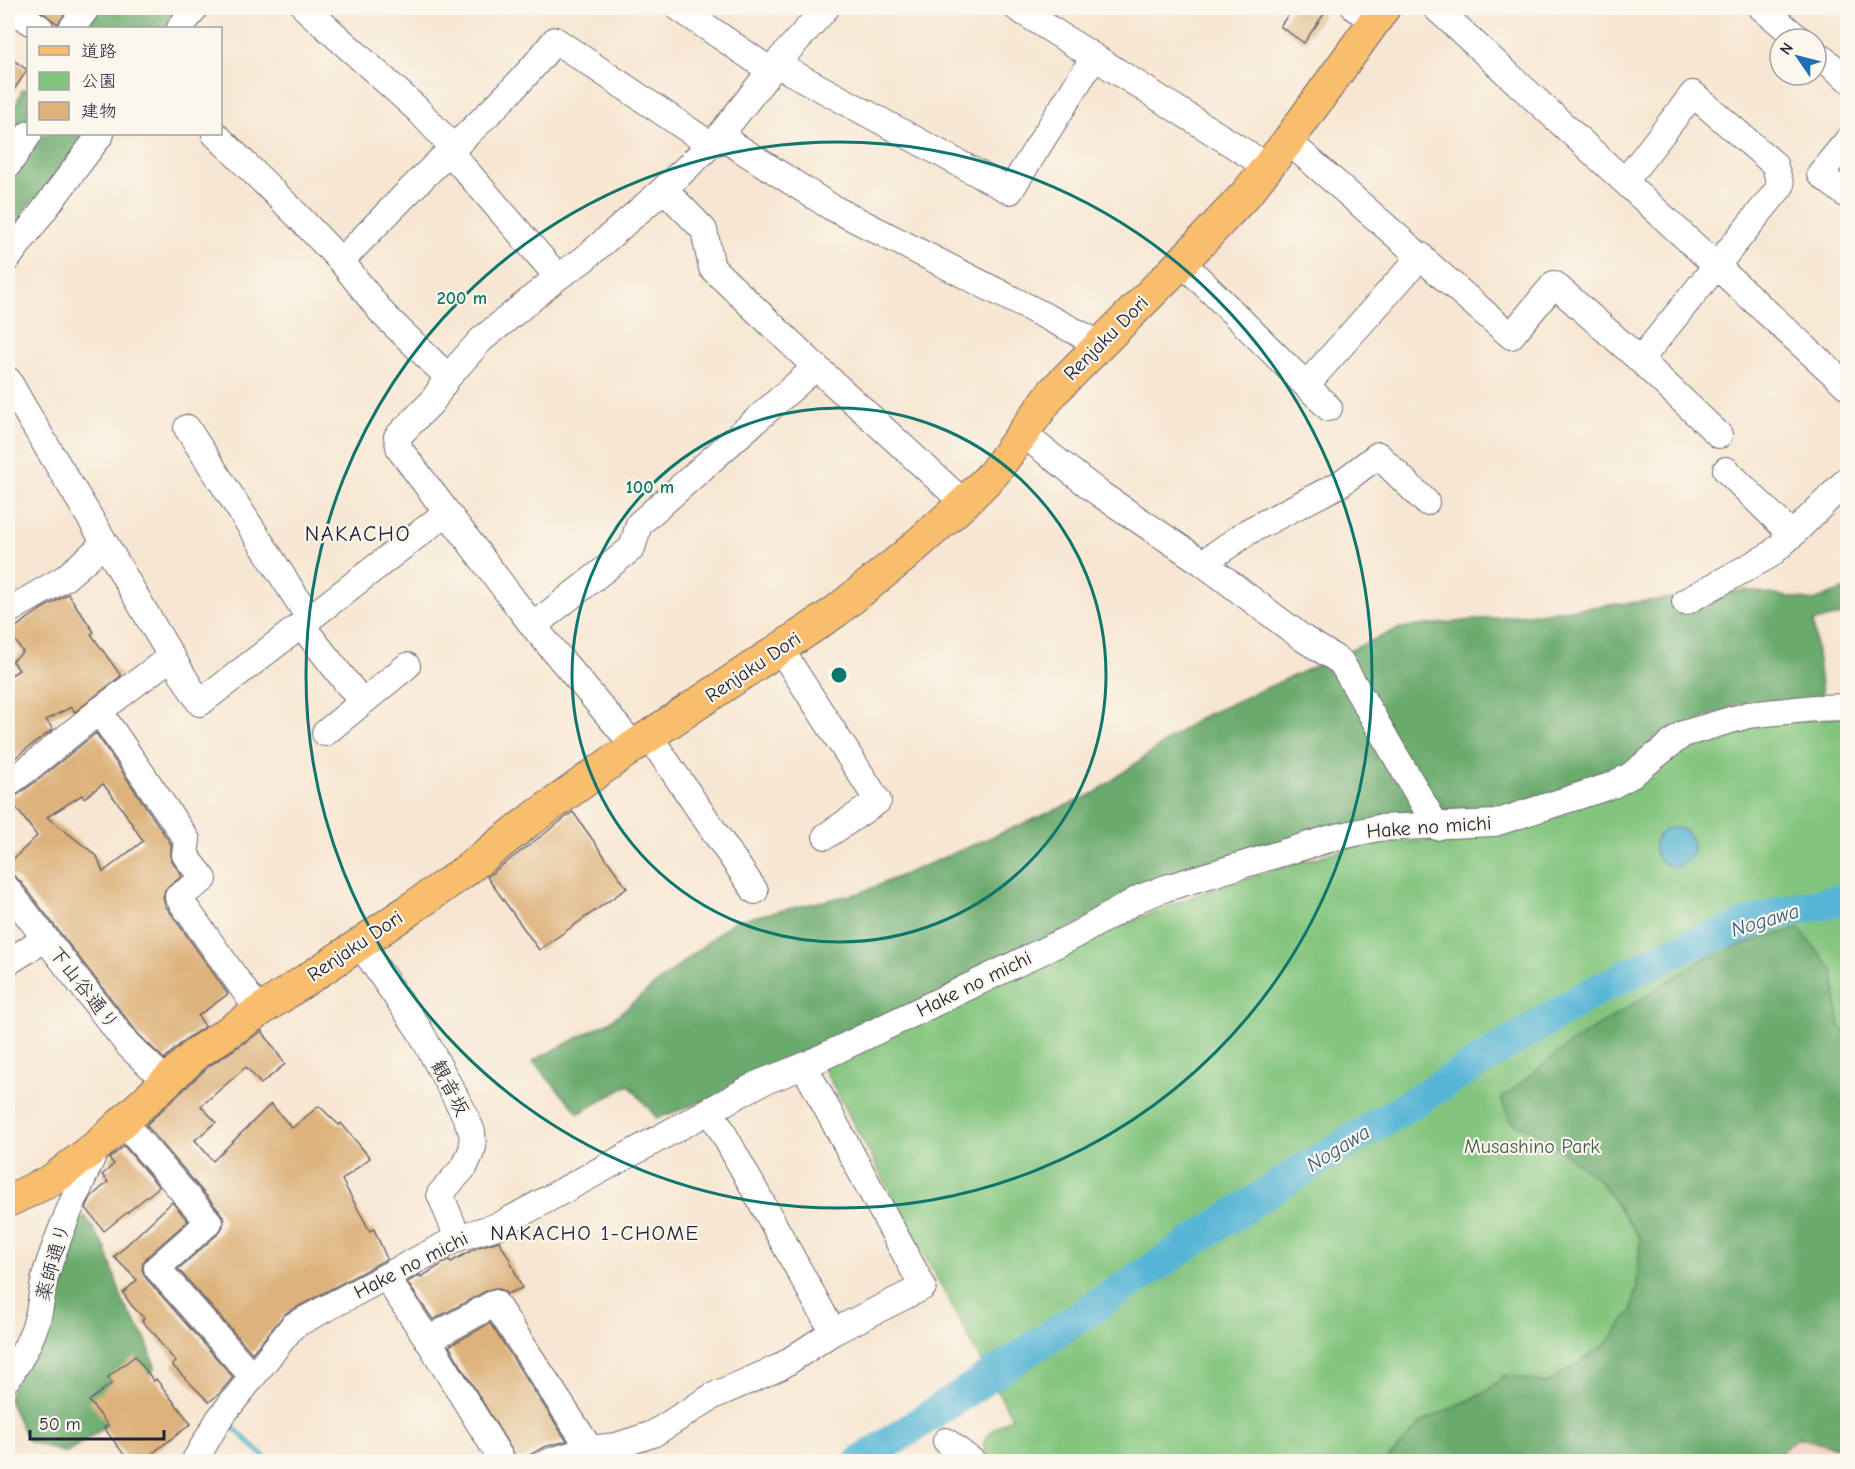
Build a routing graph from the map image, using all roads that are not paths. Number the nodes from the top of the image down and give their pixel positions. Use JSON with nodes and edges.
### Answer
{"nodes":[{"id":1,"x":9,"y":8,"type":"edge"},
{"id":2,"x":87,"y":8,"type":"edge"},
{"id":3,"x":195,"y":8,"type":"edge"},
{"id":4,"x":305,"y":8,"type":"edge"},
{"id":5,"x":680,"y":8,"type":"edge"},
{"id":6,"x":825,"y":8,"type":"edge"},
{"id":7,"x":1017,"y":8,"type":"edge"},
{"id":8,"x":1436,"y":8,"type":"edge"},
{"id":9,"x":1762,"y":8,"type":"edge"},
{"id":10,"x":1371,"y":12,"type":"edge"},
{"id":11,"x":38,"y":27,"type":"edge"},
{"id":12,"x":73,"y":27,"type":"edge"},
{"id":13,"x":181,"y":27,"type":"edge"},
{"id":14,"x":1785,"y":27,"type":"edge"},
{"id":15,"x":1094,"y":57,"type":"junction"},
{"id":16,"x":1828,"y":63,"type":"edge"},
{"id":17,"x":773,"y":68,"type":"junction"},
{"id":18,"x":1848,"y":80,"type":"edge"},
{"id":19,"x":28,"y":135,"type":"edge"},
{"id":20,"x":100,"y":135,"type":"edge"},
{"id":21,"x":215,"y":135,"type":"edge"},
{"id":22,"x":1848,"y":140,"type":"edge"},
{"id":23,"x":715,"y":141,"type":"junction"},
{"id":24,"x":1288,"y":141,"type":"junction"},
{"id":25,"x":449,"y":151,"type":"junction"},
{"id":26,"x":8,"y":165,"type":"edge"},
{"id":27,"x":1268,"y":167,"type":"junction"},
{"id":28,"x":1625,"y":181,"type":"junction"},
{"id":29,"x":664,"y":189,"type":"junction"},
{"id":30,"x":1848,"y":196,"type":"edge"},
{"id":31,"x":1421,"y":256,"type":"junction"},
{"id":32,"x":8,"y":258,"type":"edge"},
{"id":33,"x":340,"y":261,"type":"junction"},
{"id":34,"x":1182,"y":262,"type":"junction"},
{"id":35,"x":1716,"y":266,"type":"junction"},
{"id":36,"x":558,"y":277,"type":"junction"},
{"id":37,"x":1100,"y":344,"type":"junction"},
{"id":38,"x":1640,"y":360,"type":"junction"},
{"id":39,"x":816,"y":367,"type":"junction"},
{"id":40,"x":448,"y":377,"type":"junction"},
{"id":41,"x":8,"y":380,"type":"edge"},
{"id":42,"x":1306,"y":386,"type":"junction"},
{"id":43,"x":1848,"y":387,"type":"edge"},
{"id":44,"x":1329,"y":408,"type":"dead end"},
{"id":45,"x":187,"y":428,"type":"dead end"},
{"id":46,"x":1023,"y":434,"type":"junction"},
{"id":47,"x":1719,"y":435,"type":"dead end"},
{"id":48,"x":1726,"y":470,"type":"dead end"},
{"id":49,"x":1848,"y":479,"type":"edge"},
{"id":50,"x":1426,"y":502,"type":"dead end"},
{"id":51,"x":964,"y":503,"type":"junction"},
{"id":52,"x":446,"y":513,"type":"junction"},
{"id":53,"x":1792,"y":535,"type":"junction"},
{"id":54,"x":105,"y":543,"type":"junction"},
{"id":55,"x":1203,"y":563,"type":"junction"},
{"id":56,"x":1685,"y":602,"type":"dead end"},
{"id":57,"x":8,"y":611,"type":"edge"},
{"id":58,"x":306,"y":622,"type":"junction"},
{"id":59,"x":533,"y":626,"type":"junction"},
{"id":60,"x":781,"y":650,"type":"junction"},
{"id":61,"x":171,"y":657,"type":"junction"},
{"id":62,"x":407,"y":666,"type":"dead end"},
{"id":63,"x":362,"y":702,"type":"junction"},
{"id":64,"x":1848,"y":707,"type":"edge"},
{"id":65,"x":99,"y":711,"type":"junction"},
{"id":66,"x":325,"y":733,"type":"dead end"},
{"id":67,"x":642,"y":741,"type":"junction"},
{"id":68,"x":8,"y":783,"type":"edge"},
{"id":69,"x":1437,"y":827,"type":"junction"},
{"id":70,"x":826,"y":837,"type":"dead end"},
{"id":71,"x":8,"y":890,"type":"edge"},
{"id":72,"x":755,"y":891,"type":"dead end"},
{"id":73,"x":45,"y":939,"type":"junction"},
{"id":74,"x":360,"y":944,"type":"junction"},
{"id":75,"x":8,"y":962,"type":"edge"},
{"id":76,"x":259,"y":1011,"type":"junction"},
{"id":77,"x":804,"y":1066,"type":"junction"},
{"id":78,"x":166,"y":1081,"type":"junction"},
{"id":79,"x":711,"y":1111,"type":"junction"},
{"id":80,"x":123,"y":1122,"type":"junction"},
{"id":81,"x":98,"y":1145,"type":"junction"},
{"id":82,"x":9,"y":1197,"type":"edge"},
{"id":83,"x":458,"y":1238,"type":"junction"},
{"id":84,"x":386,"y":1277,"type":"junction"},
{"id":85,"x":833,"y":1332,"type":"junction"},
{"id":86,"x":428,"y":1340,"type":"junction"},
{"id":87,"x":252,"y":1376,"type":"junction"},
{"id":88,"x":8,"y":1378,"type":"edge"},
{"id":89,"x":946,"y":1441,"type":"dead end"},
{"id":90,"x":590,"y":1449,"type":"junction"},
{"id":91,"x":195,"y":1461,"type":"edge"},
{"id":92,"x":503,"y":1461,"type":"edge"},
{"id":93,"x":549,"y":1461,"type":"edge"},
{"id":94,"x":972,"y":1461,"type":"edge"}],
"edges":[{"from":1,"to":11,"type":"street"},
{"from":2,"to":12,"type":"street"},
{"from":3,"to":13,"type":"street"},
{"from":4,"to":25,"type":"street"},
{"from":5,"to":17,"type":"street"},
{"from":6,"to":17,"type":"street"},
{"from":7,"to":15,"type":"street"},
{"from":8,"to":28,"type":"street"},
{"from":9,"to":14,"type":"street"},
{"from":10,"to":24,"type":"main road","name":"Renjaku Dori"},
{"from":15,"to":17,"type":"street"},
{"from":15,"to":27,"type":"street"},
{"from":16,"to":18,"type":"street"},
{"from":17,"to":23,"type":"street"},
{"from":19,"to":26,"type":"street"},
{"from":20,"to":32,"type":"street"},
{"from":21,"to":33,"type":"street"},
{"from":22,"to":30,"type":"street"},
{"from":23,"to":25,"type":"street"},
{"from":23,"to":29,"type":"street"},
{"from":23,"to":37,"type":"street"},
{"from":24,"to":27,"type":"main road","name":"Renjaku Dori"},
{"from":24,"to":31,"type":"street"},
{"from":25,"to":33,"type":"street"},
{"from":25,"to":36,"type":"street"},
{"from":27,"to":34,"type":"main road","name":"Renjaku Dori"},
{"from":28,"to":35,"type":"street"},
{"from":28,"to":35,"type":"street"},
{"from":29,"to":36,"type":"street"},
{"from":29,"to":39,"type":"street"},
{"from":31,"to":38,"type":"street"},
{"from":31,"to":42,"type":"street"},
{"from":33,"to":40,"type":"street"},
{"from":34,"to":37,"type":"main road","name":"Renjaku Dori"},
{"from":34,"to":42,"type":"street"},
{"from":35,"to":38,"type":"street"},
{"from":35,"to":43,"type":"street"},
{"from":36,"to":40,"type":"street"},
{"from":37,"to":46,"type":"main road","name":"Renjaku Dori"},
{"from":38,"to":47,"type":"street"},
{"from":39,"to":51,"type":"street"},
{"from":39,"to":59,"type":"street"},
{"from":40,"to":52,"type":"street"},
{"from":41,"to":54,"type":"street"},
{"from":42,"to":44,"type":"street"},
{"from":45,"to":58,"type":"street"},
{"from":46,"to":51,"type":"main road","name":"Renjaku Dori"},
{"from":46,"to":55,"type":"street"},
{"from":48,"to":53,"type":"street"},
{"from":49,"to":53,"type":"street"},
{"from":50,"to":55,"type":"street"},
{"from":51,"to":60,"type":"main road","name":"Renjaku Dori"},
{"from":52,"to":58,"type":"street"},
{"from":52,"to":59,"type":"street"},
{"from":53,"to":56,"type":"street"},
{"from":54,"to":57,"type":"street"},
{"from":54,"to":61,"type":"street"},
{"from":55,"to":69,"type":"street"},
{"from":58,"to":61,"type":"street"},
{"from":58,"to":63,"type":"street"},
{"from":59,"to":67,"type":"street"},
{"from":60,"to":67,"type":"main road","name":"Renjaku Dori"},
{"from":60,"to":70,"type":"street"},
{"from":61,"to":65,"type":"street"},
{"from":62,"to":63,"type":"street"},
{"from":63,"to":66,"type":"street"},
{"from":64,"to":69,"type":"street","name":"Hake no michi"},
{"from":65,"to":68,"type":"street"},
{"from":65,"to":76,"type":"street"},
{"from":67,"to":72,"type":"street"},
{"from":67,"to":74,"type":"main road","name":"Renjaku Dori"},
{"from":69,"to":77,"type":"street","name":"Hake no michi"},
{"from":71,"to":73,"type":"street","name":"下山谷通り"},
{"from":73,"to":75,"type":"street"},
{"from":73,"to":78,"type":"street","name":"下山谷通り"},
{"from":74,"to":76,"type":"main road","name":"Renjaku Dori"},
{"from":74,"to":83,"type":"street","name":"観音坂"},
{"from":76,"to":78,"type":"main road","name":"Renjaku Dori"},
{"from":77,"to":79,"type":"street","name":"Hake no michi"},
{"from":77,"to":85,"type":"street"},
{"from":78,"to":80,"type":"main road","name":"Renjaku Dori"},
{"from":79,"to":83,"type":"street","name":"Hake no michi"},
{"from":79,"to":85,"type":"street"},
{"from":80,"to":81,"type":"main road","name":"Renjaku Dori"},
{"from":80,"to":87,"type":"street"},
{"from":81,"to":82,"type":"main road","name":"Renjaku Dori"},
{"from":81,"to":88,"type":"street","name":"薬師通り"},
{"from":83,"to":84,"type":"street","name":"Hake no michi"},
{"from":84,"to":86,"type":"street"},
{"from":84,"to":87,"type":"street","name":"Hake no michi"},
{"from":85,"to":90,"type":"street"},
{"from":86,"to":90,"type":"street"},
{"from":86,"to":92,"type":"street"},
{"from":87,"to":91,"type":"street","name":"Hake no michi"},
{"from":89,"to":94,"type":"street"},
{"from":90,"to":93,"type":"street"}]}
